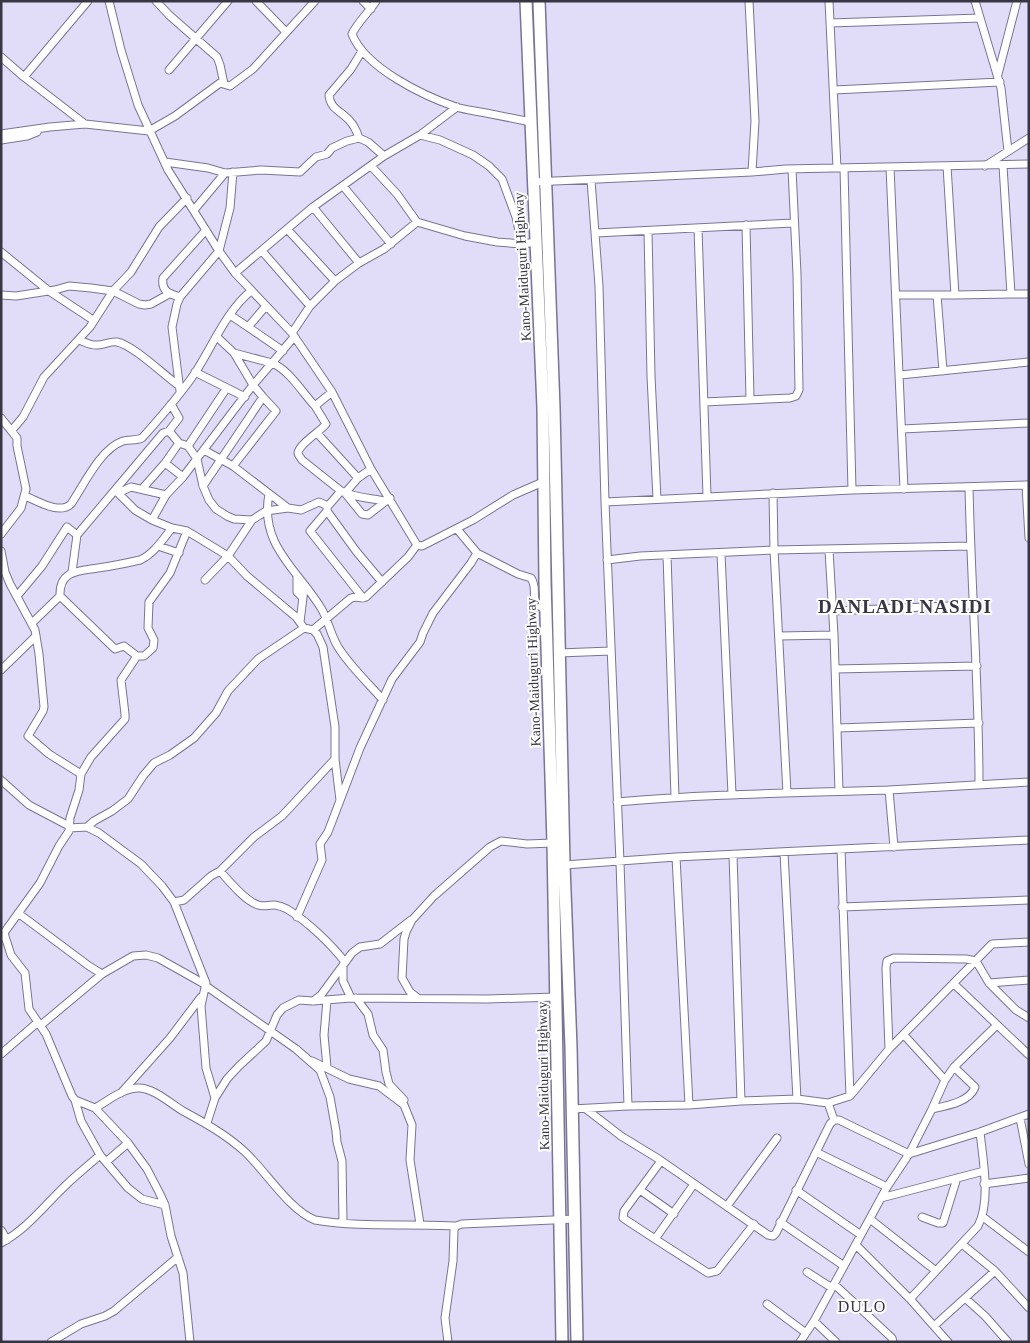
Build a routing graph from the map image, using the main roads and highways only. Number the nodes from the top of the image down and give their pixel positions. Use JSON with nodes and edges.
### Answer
{"nodes":[{"id":1,"x":526,"y":1,"type":"edge"},
{"id":2,"x":539,"y":1,"type":"edge"},
{"id":3,"x":539,"y":182,"type":"junction"},
{"id":4,"x":562,"y":1342,"type":"edge"},
{"id":5,"x":577,"y":1342,"type":"edge"}],
"edges":[{"from":1,"to":3,"type":"highway","name":"Kano-Maiduguri Highway"},
{"from":2,"to":3,"type":"highway","name":"Kano-Maiduguri Highway"},
{"from":3,"to":4,"type":"highway","name":"Kano-Maiduguri Highway"},
{"from":3,"to":5,"type":"highway","name":"Kano-Maiduguri Highway"}]}
